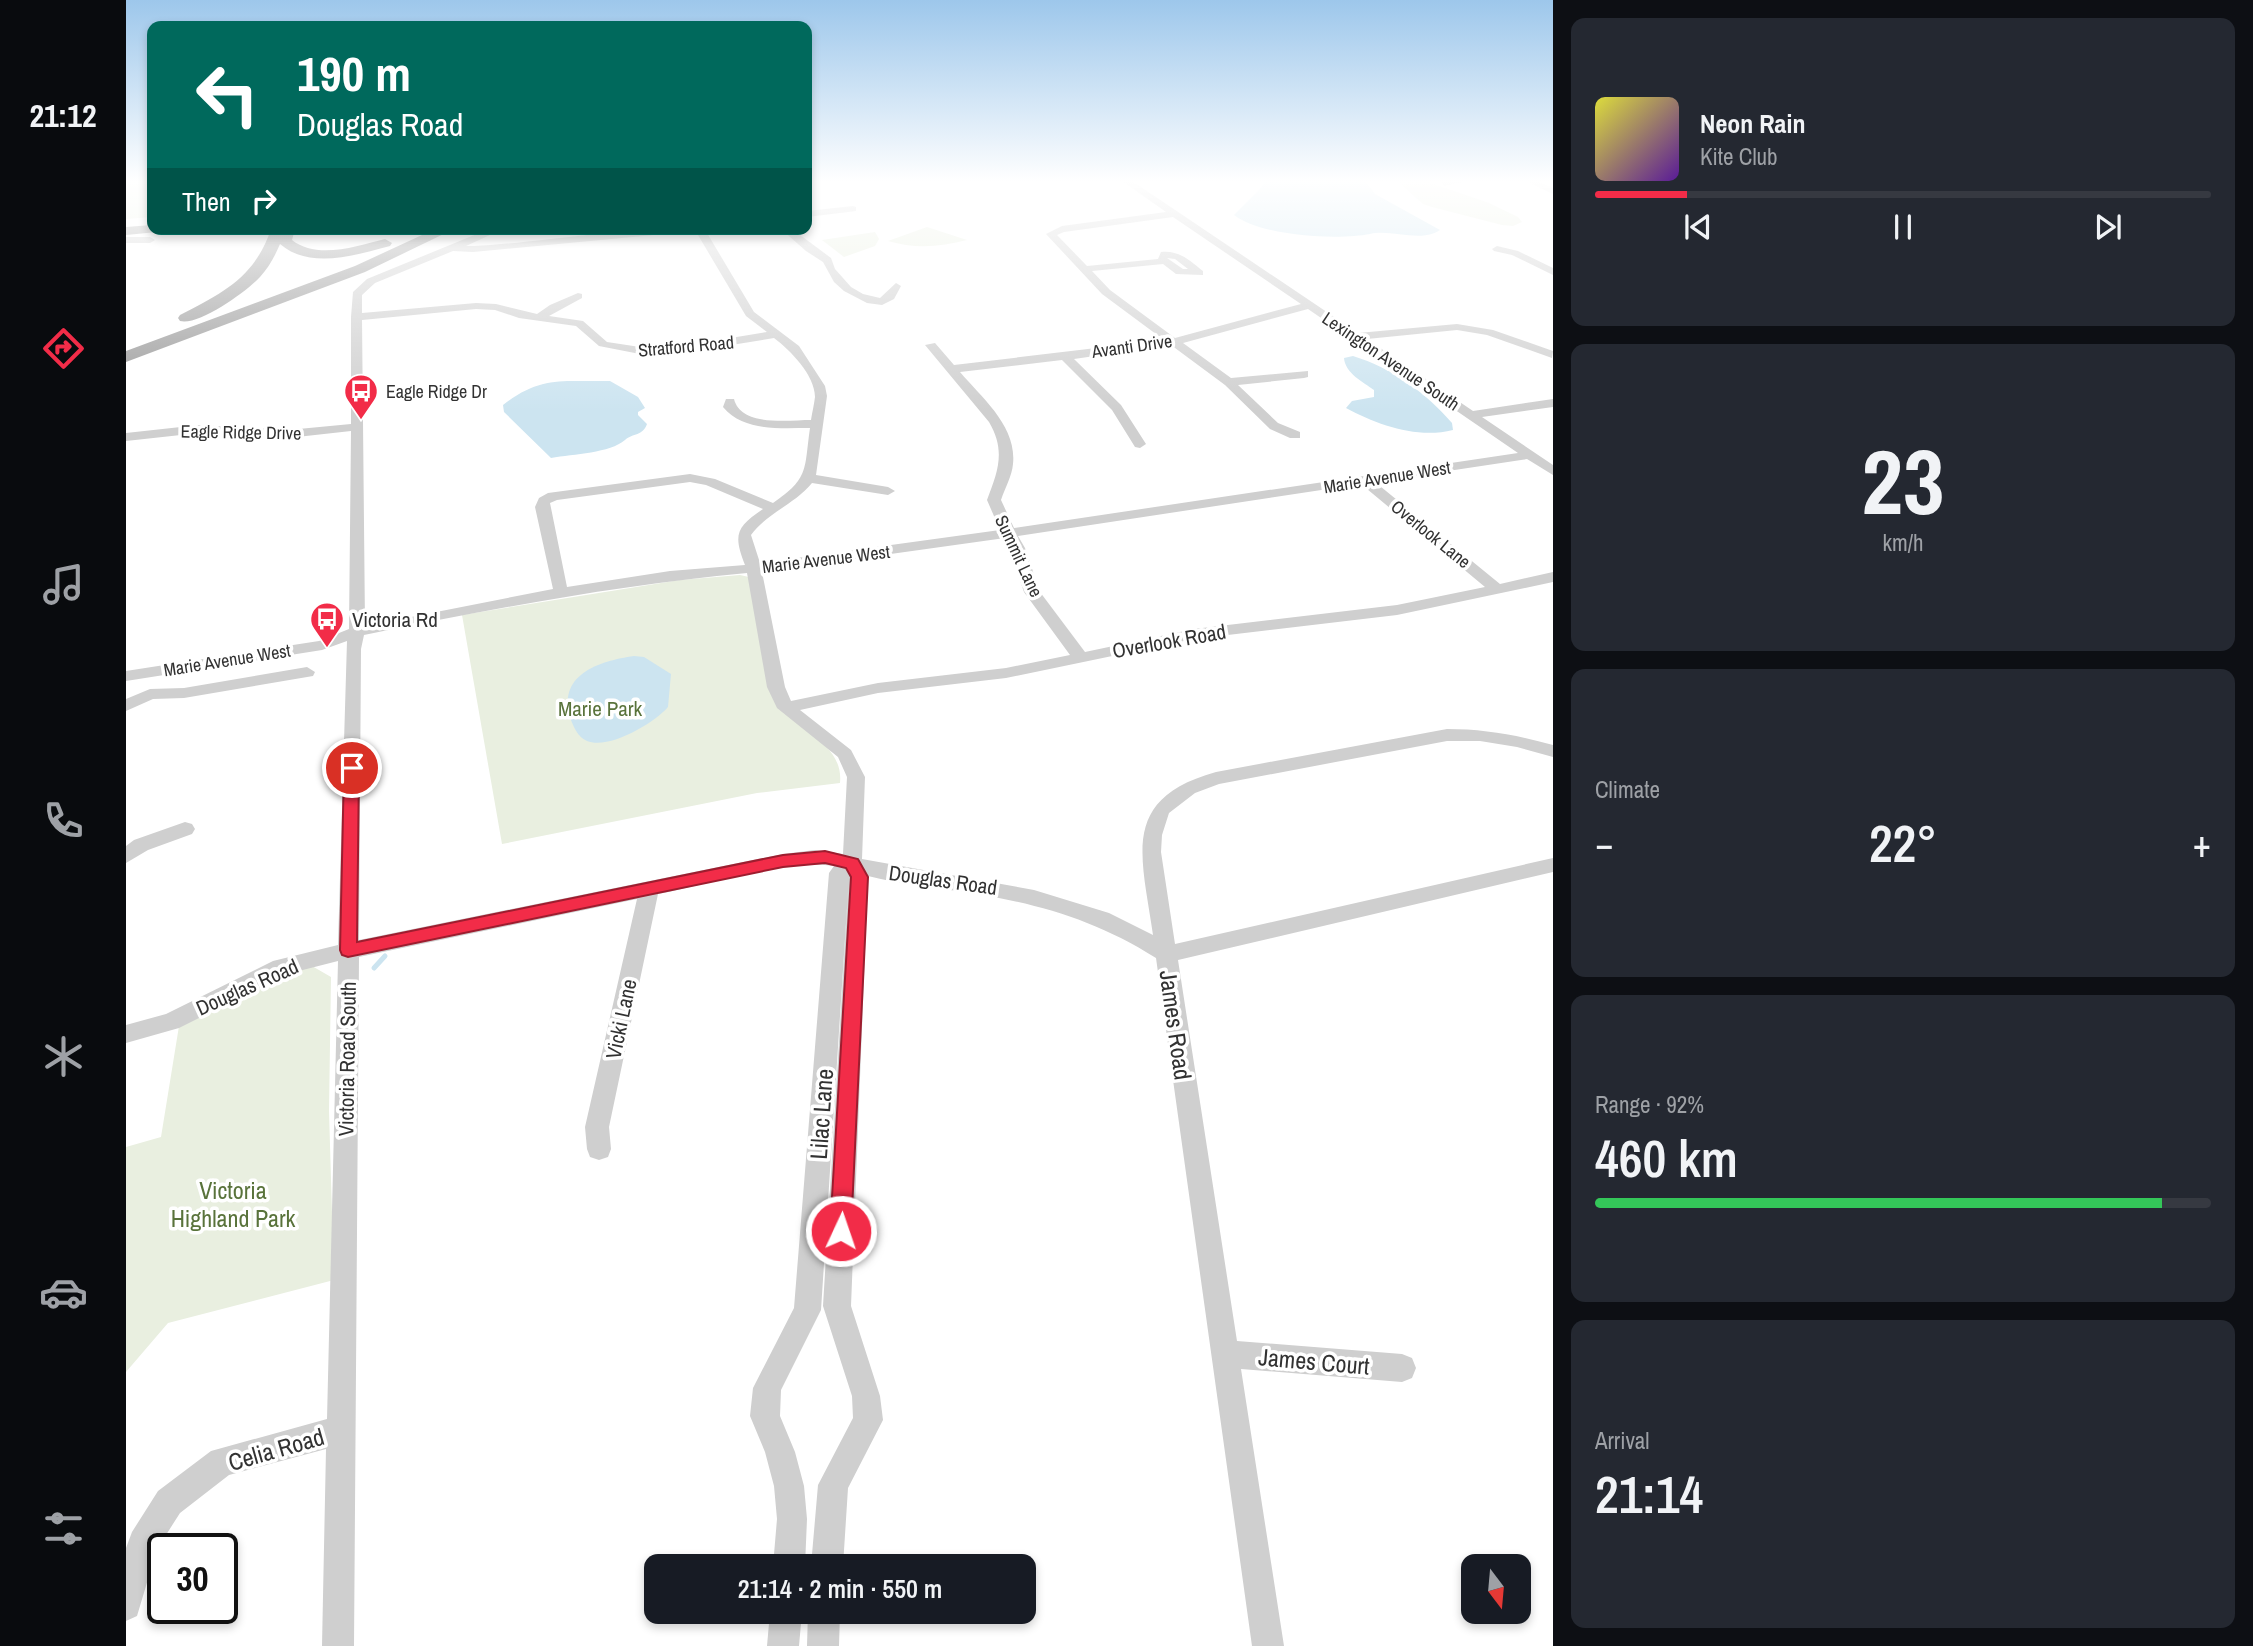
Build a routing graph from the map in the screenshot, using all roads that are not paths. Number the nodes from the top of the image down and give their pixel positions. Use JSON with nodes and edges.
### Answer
{"nodes":[{"id":1,"x":268,"y":258,"type":"edge"},
{"id":2,"x":368,"y":258,"type":"edge"},
{"id":3,"x":384,"y":258,"type":"edge"},
{"id":4,"x":392,"y":258,"type":"edge"},
{"id":5,"x":427,"y":258,"type":"edge"},
{"id":6,"x":717,"y":258,"type":"edge"},
{"id":7,"x":823,"y":258,"type":"edge"},
{"id":8,"x":1073,"y":258,"type":"edge"},
{"id":9,"x":1238,"y":258,"type":"edge"},
{"id":10,"x":1525,"y":258,"type":"edge"},
{"id":11,"x":1165,"y":261,"type":"dead end"},
{"id":12,"x":1084,"y":269,"type":"junction"},
{"id":13,"x":1553,"y":272,"type":"edge"},
{"id":14,"x":896,"y":286,"type":"dead end"},
{"id":15,"x":294,"y":294,"type":"junction"},
{"id":16,"x":578,"y":296,"type":"dead end"},
{"id":17,"x":1309,"y":306,"type":"junction"},
{"id":18,"x":356,"y":317,"type":"junction"},
{"id":19,"x":539,"y":318,"type":"junction"},
{"id":20,"x":775,"y":334,"type":"junction"},
{"id":21,"x":1356,"y":337,"type":"junction"},
{"id":22,"x":1173,"y":341,"type":"junction"},
{"id":23,"x":126,"y":344,"type":"edge"},
{"id":24,"x":931,"y":345,"type":"dead end"},
{"id":25,"x":126,"y":349,"type":"edge"},
{"id":26,"x":1552,"y":355,"type":"edge"},
{"id":27,"x":1064,"y":356,"type":"junction"},
{"id":28,"x":126,"y":357,"type":"edge"},
{"id":29,"x":951,"y":369,"type":"junction"},
{"id":30,"x":1304,"y":374,"type":"dead end"},
{"id":31,"x":1229,"y":382,"type":"junction"},
{"id":32,"x":730,"y":402,"type":"dead end"},
{"id":33,"x":1553,"y":403,"type":"edge"},
{"id":34,"x":1471,"y":415,"type":"junction"},
{"id":35,"x":817,"y":424,"type":"junction"},
{"id":36,"x":357,"y":427,"type":"junction"},
{"id":37,"x":1295,"y":435,"type":"dead end"},
{"id":38,"x":126,"y":437,"type":"edge"},
{"id":39,"x":1140,"y":444,"type":"dead end"},
{"id":40,"x":1530,"y":455,"type":"junction"},
{"id":41,"x":1553,"y":471,"type":"edge"},
{"id":42,"x":809,"y":478,"type":"junction"},
{"id":43,"x":1364,"y":480,"type":"junction"},
{"id":44,"x":888,"y":491,"type":"dead end"},
{"id":45,"x":773,"y":508,"type":"junction"},
{"id":46,"x":1011,"y":533,"type":"junction"},
{"id":47,"x":754,"y":568,"type":"junction"},
{"id":48,"x":1553,"y":577,"type":"edge"},
{"id":49,"x":1497,"y":589,"type":"junction"},
{"id":50,"x":561,"y":592,"type":"junction"},
{"id":51,"x":357,"y":632,"type":"junction"},
{"id":52,"x":1080,"y":657,"type":"junction"},
{"id":53,"x":154,"y":671,"type":"junction"},
{"id":54,"x":307,"y":672,"type":"dead end"},
{"id":55,"x":126,"y":676,"type":"edge"},
{"id":56,"x":150,"y":694,"type":"junction"},
{"id":57,"x":126,"y":706,"type":"edge"},
{"id":58,"x":786,"y":708,"type":"junction"},
{"id":59,"x":1553,"y":751,"type":"edge"},
{"id":60,"x":185,"y":829,"type":"dead end"},
{"id":61,"x":126,"y":856,"type":"edge"},
{"id":62,"x":852,"y":863,"type":"junction"},
{"id":63,"x":1553,"y":866,"type":"edge"},
{"id":64,"x":649,"y":889,"type":"junction"},
{"id":65,"x":348,"y":950,"type":"junction"},
{"id":66,"x":1166,"y":954,"type":"junction"},
{"id":67,"x":126,"y":1034,"type":"edge"},
{"id":68,"x":599,"y":1149,"type":"dead end"},
{"id":69,"x":1225,"y":1354,"type":"junction"},
{"id":70,"x":1402,"y":1368,"type":"dead end"},
{"id":71,"x":341,"y":1430,"type":"junction"},
{"id":72,"x":790,"y":1554,"type":"edge"},
{"id":73,"x":828,"y":1554,"type":"edge"},
{"id":74,"x":126,"y":1605,"type":"edge"},
{"id":75,"x":785,"y":1624,"type":"edge"},
{"id":76,"x":823,"y":1624,"type":"edge"},
{"id":77,"x":338,"y":1646,"type":"edge"},
{"id":78,"x":783,"y":1646,"type":"edge"},
{"id":79,"x":822,"y":1646,"type":"edge"},
{"id":80,"x":1268,"y":1646,"type":"edge"}],
"edges":[{"from":1,"to":23,"type":"highway"},
{"from":2,"to":25,"type":"highway"},
{"from":3,"to":15,"type":"highway"},
{"from":4,"to":15,"type":"highway"},
{"from":5,"to":18,"type":"street","name":"Victoria Road South"},
{"from":6,"to":20,"type":"street"},
{"from":7,"to":14,"type":"street"},
{"from":8,"to":12,"type":"street"},
{"from":9,"to":17,"type":"street","name":"Lexington Avenue South"},
{"from":10,"to":13,"type":"street"},
{"from":11,"to":12,"type":"street"},
{"from":12,"to":22,"type":"street"},
{"from":15,"to":28,"type":"highway"},
{"from":16,"to":19,"type":"street"},
{"from":17,"to":21,"type":"street","name":"Lexington Avenue South"},
{"from":17,"to":22,"type":"street","name":"Avanti Drive"},
{"from":18,"to":19,"type":"street","name":"Stratford Road"},
{"from":18,"to":36,"type":"street","name":"Victoria Road South"},
{"from":19,"to":20,"type":"street","name":"Stratford Road"},
{"from":20,"to":35,"type":"street"},
{"from":21,"to":26,"type":"street"},
{"from":21,"to":34,"type":"street","name":"Lexington Avenue South"},
{"from":22,"to":27,"type":"street","name":"Avanti Drive"},
{"from":22,"to":31,"type":"street"},
{"from":24,"to":29,"type":"street","name":"Summit Lane"},
{"from":27,"to":29,"type":"street","name":"Avanti Drive"},
{"from":27,"to":39,"type":"street"},
{"from":29,"to":46,"type":"street","name":"Summit Lane"},
{"from":30,"to":31,"type":"street"},
{"from":31,"to":37,"type":"street"},
{"from":32,"to":35,"type":"street"},
{"from":33,"to":34,"type":"street"},
{"from":34,"to":40,"type":"street","name":"Lexington Avenue South"},
{"from":35,"to":42,"type":"street"},
{"from":36,"to":38,"type":"street","name":"Eagle Ridge Drive"},
{"from":36,"to":51,"type":"street","name":"Victoria Road South"},
{"from":40,"to":41,"type":"street","name":"Lexington Avenue South"},
{"from":40,"to":43,"type":"street","name":"Marie Avenue West"},
{"from":42,"to":44,"type":"street"},
{"from":42,"to":45,"type":"street"},
{"from":43,"to":46,"type":"street","name":"Marie Avenue West"},
{"from":43,"to":49,"type":"street","name":"Overlook Lane"},
{"from":45,"to":47,"type":"street"},
{"from":45,"to":50,"type":"street"},
{"from":46,"to":47,"type":"street","name":"Marie Avenue West"},
{"from":46,"to":52,"type":"street","name":"Summit Lane"},
{"from":47,"to":50,"type":"street","name":"Marie Avenue West"},
{"from":47,"to":58,"type":"street"},
{"from":48,"to":49,"type":"street","name":"Overlook Road"},
{"from":49,"to":52,"type":"street","name":"Overlook Road"},
{"from":50,"to":51,"type":"street","name":"Marie Avenue West"},
{"from":51,"to":53,"type":"street","name":"Marie Avenue West"},
{"from":51,"to":65,"type":"street","name":"Victoria Road South"},
{"from":52,"to":58,"type":"street","name":"Overlook Road"},
{"from":53,"to":55,"type":"street","name":"Marie Avenue West"},
{"from":53,"to":56,"type":"street"},
{"from":54,"to":56,"type":"street"},
{"from":56,"to":57,"type":"street"},
{"from":58,"to":62,"type":"street","name":"Lilac Lane"},
{"from":59,"to":66,"type":"street","name":"James Road"},
{"from":60,"to":61,"type":"street"},
{"from":62,"to":64,"type":"street","name":"Douglas Road"},
{"from":62,"to":66,"type":"street","name":"Douglas Road"},
{"from":62,"to":72,"type":"street","name":"Lilac Lane"},
{"from":62,"to":73,"type":"street","name":"Lilac Lane"},
{"from":63,"to":66,"type":"street"},
{"from":64,"to":65,"type":"street","name":"Douglas Road"},
{"from":64,"to":68,"type":"street","name":"Vicki Lane"},
{"from":65,"to":67,"type":"street","name":"Douglas Road"},
{"from":65,"to":71,"type":"street","name":"Victoria Road South"},
{"from":66,"to":69,"type":"street","name":"James Road"},
{"from":69,"to":70,"type":"street","name":"James Court"},
{"from":69,"to":80,"type":"street","name":"James Road"},
{"from":71,"to":74,"type":"street","name":"Celia Road"},
{"from":71,"to":77,"type":"street","name":"Victoria Road South"},
{"from":75,"to":78,"type":"street"},
{"from":76,"to":79,"type":"street"}]}
